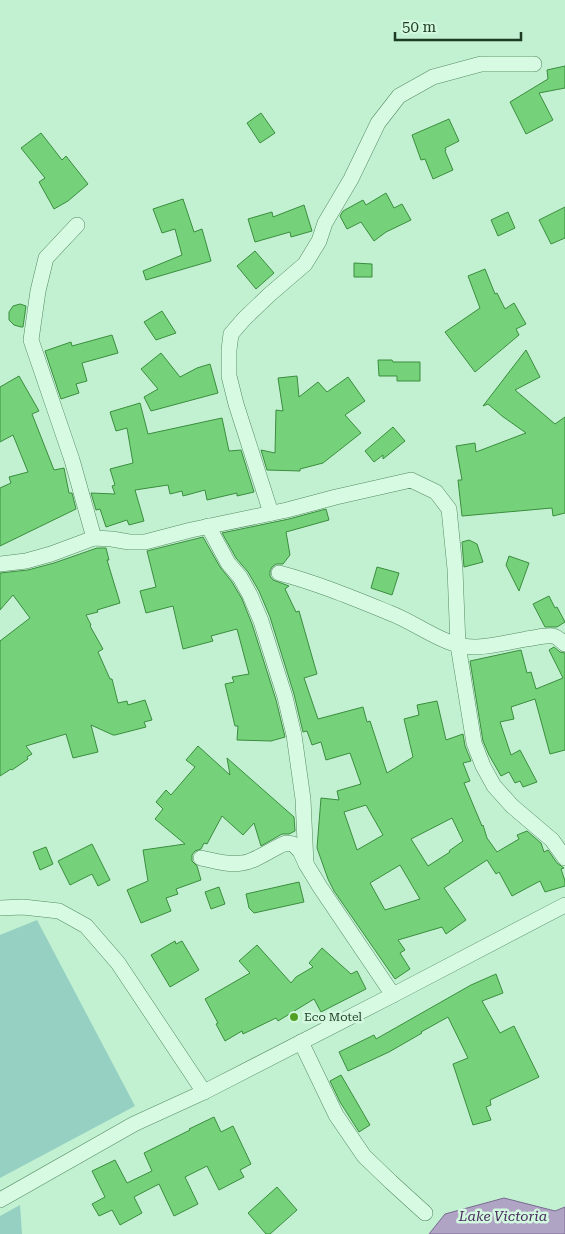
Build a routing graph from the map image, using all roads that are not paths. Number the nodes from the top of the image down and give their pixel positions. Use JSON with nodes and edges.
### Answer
{"nodes":[{"id":1,"x":534,"y":64,"type":"dead end"},
{"id":2,"x":77,"y":224,"type":"dead end"},
{"id":3,"x":271,"y":513,"type":"junction"},
{"id":4,"x":208,"y":526,"type":"junction"},
{"id":5,"x":94,"y":538,"type":"junction"},
{"id":6,"x":0,"y":564,"type":"edge"},
{"id":7,"x":279,"y":573,"type":"dead end"},
{"id":8,"x":565,"y":644,"type":"edge"},
{"id":9,"x":458,"y":645,"type":"junction"},
{"id":10,"x":201,"y":858,"type":"dead end"},
{"id":11,"x":565,"y":858,"type":"edge"},
{"id":12,"x":306,"y":864,"type":"junction"},
{"id":13,"x":565,"y":905,"type":"edge"},
{"id":14,"x":0,"y":908,"type":"edge"},
{"id":15,"x":393,"y":995,"type":"junction"},
{"id":16,"x":301,"y":1042,"type":"junction"},
{"id":17,"x":204,"y":1092,"type":"junction"},
{"id":18,"x":0,"y":1200,"type":"edge"},
{"id":19,"x":426,"y":1213,"type":"dead end"}],
"edges":[{"from":1,"to":3,"type":"street"},
{"from":2,"to":5,"type":"street"},
{"from":3,"to":4,"type":"street"},
{"from":3,"to":9,"type":"street"},
{"from":4,"to":5,"type":"street"},
{"from":4,"to":12,"type":"street"},
{"from":5,"to":6,"type":"street"},
{"from":7,"to":9,"type":"street"},
{"from":8,"to":9,"type":"street"},
{"from":9,"to":11,"type":"street"},
{"from":10,"to":12,"type":"street"},
{"from":12,"to":15,"type":"street"},
{"from":13,"to":15,"type":"street"},
{"from":14,"to":17,"type":"street"},
{"from":15,"to":16,"type":"street"},
{"from":16,"to":17,"type":"street"},
{"from":16,"to":19,"type":"street"},
{"from":17,"to":18,"type":"street"}]}
